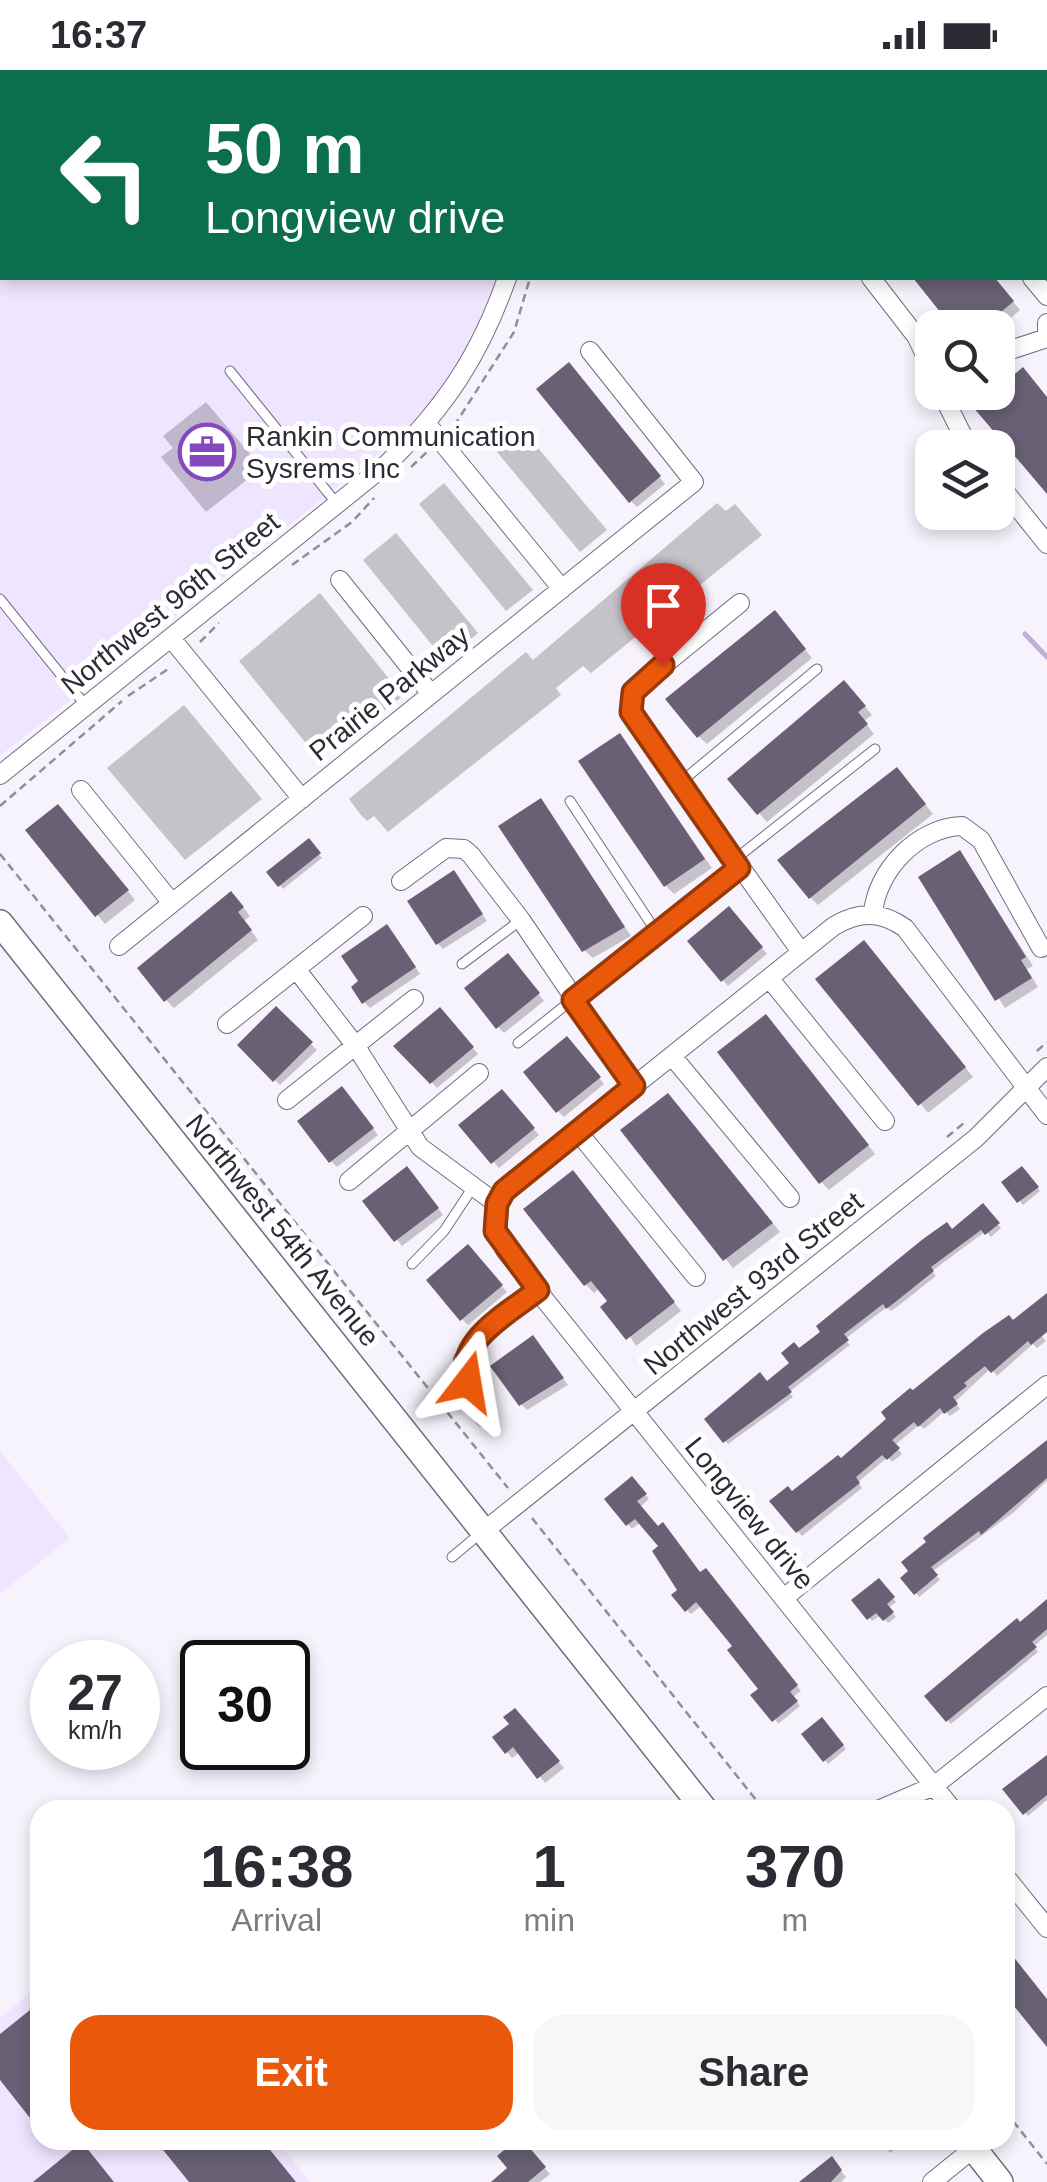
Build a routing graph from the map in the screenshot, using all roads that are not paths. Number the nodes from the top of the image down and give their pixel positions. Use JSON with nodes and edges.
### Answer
{"nodes":[{"id":1,"x":506,"y":280,"type":"edge"},
{"id":2,"x":873,"y":280,"type":"edge"},
{"id":3,"x":1047,"y":324,"type":"edge"},
{"id":4,"x":915,"y":335,"type":"edge"},
{"id":5,"x":1047,"y":338,"type":"edge"},
{"id":6,"x":1015,"y":348,"type":"edge"},
{"id":7,"x":590,"y":351,"type":"dead end"},
{"id":8,"x":230,"y":372,"type":"dead end"},
{"id":9,"x":426,"y":424,"type":"junction"},
{"id":10,"x":338,"y":504,"type":"junction"},
{"id":11,"x":1015,"y":504,"type":"edge"},
{"id":12,"x":1047,"y":544,"type":"edge"},
{"id":13,"x":340,"y":580,"type":"dead end"},
{"id":14,"x":562,"y":589,"type":"junction"},
{"id":15,"x":0,"y":599,"type":"edge"},
{"id":16,"x":740,"y":602,"type":"dead end"},
{"id":17,"x":171,"y":638,"type":"junction"},
{"id":18,"x":817,"y":669,"type":"dead end"},
{"id":19,"x":431,"y":694,"type":"junction"},
{"id":20,"x":86,"y":706,"type":"junction"},
{"id":21,"x":875,"y":749,"type":"dead end"},
{"id":22,"x":0,"y":775,"type":"edge"},
{"id":23,"x":682,"y":780,"type":"junction"},
{"id":24,"x":81,"y":790,"type":"dead end"},
{"id":25,"x":302,"y":798,"type":"junction"},
{"id":26,"x":570,"y":801,"type":"dead end"},
{"id":27,"x":736,"y":864,"type":"junction"},
{"id":28,"x":401,"y":881,"type":"dead end"},
{"id":29,"x":172,"y":903,"type":"junction"},
{"id":30,"x":873,"y":914,"type":"junction"},
{"id":31,"x":363,"y":916,"type":"dead end"},
{"id":32,"x":521,"y":920,"type":"junction"},
{"id":33,"x":0,"y":924,"type":"edge"},
{"id":34,"x":657,"y":933,"type":"junction"},
{"id":35,"x":118,"y":946,"type":"dead end"},
{"id":36,"x":1041,"y":948,"type":"dead end"},
{"id":37,"x":800,"y":952,"type":"junction"},
{"id":38,"x":462,"y":964,"type":"dead end"},
{"id":39,"x":296,"y":969,"type":"junction"},
{"id":40,"x":768,"y":978,"type":"junction"},
{"id":41,"x":414,"y":999,"type":"dead end"},
{"id":42,"x":573,"y":1000,"type":"junction"},
{"id":43,"x":226,"y":1024,"type":"dead end"},
{"id":44,"x":518,"y":1043,"type":"dead end"},
{"id":45,"x":355,"y":1045,"type":"junction"},
{"id":46,"x":672,"y":1056,"type":"junction"},
{"id":47,"x":1047,"y":1067,"type":"edge"},
{"id":48,"x":479,"y":1072,"type":"dead end"},
{"id":49,"x":634,"y":1086,"type":"junction"},
{"id":50,"x":1028,"y":1090,"type":"junction"},
{"id":51,"x":287,"y":1100,"type":"dead end"},
{"id":52,"x":1047,"y":1115,"type":"edge"},
{"id":53,"x":884,"y":1121,"type":"dead end"},
{"id":54,"x":410,"y":1132,"type":"junction"},
{"id":55,"x":578,"y":1132,"type":"junction"},
{"id":56,"x":349,"y":1181,"type":"dead end"},
{"id":57,"x":473,"y":1188,"type":"junction"},
{"id":58,"x":790,"y":1198,"type":"dead end"},
{"id":59,"x":497,"y":1204,"type":"junction"},
{"id":60,"x":412,"y":1264,"type":"dead end"},
{"id":61,"x":696,"y":1277,"type":"dead end"},
{"id":62,"x":538,"y":1290,"type":"junction"},
{"id":63,"x":1047,"y":1385,"type":"edge"},
{"id":64,"x":635,"y":1412,"type":"junction"},
{"id":65,"x":484,"y":1418,"type":"dead end"},
{"id":66,"x":484,"y":1531,"type":"junction"},
{"id":67,"x":452,"y":1557,"type":"dead end"},
{"id":68,"x":784,"y":1598,"type":"junction"},
{"id":69,"x":1047,"y":1696,"type":"edge"},
{"id":70,"x":934,"y":1786,"type":"junction"},
{"id":71,"x":697,"y":1800,"type":"edge"},
{"id":72,"x":901,"y":1800,"type":"edge"},
{"id":73,"x":944,"y":1800,"type":"edge"},
{"id":74,"x":1015,"y":1888,"type":"edge"},
{"id":75,"x":1047,"y":1928,"type":"edge"},
{"id":76,"x":964,"y":2150,"type":"edge"},
{"id":77,"x":975,"y":2150,"type":"edge"},
{"id":78,"x":932,"y":2182,"type":"edge"},
{"id":79,"x":1000,"y":2182,"type":"edge"}],
"edges":[{"from":1,"to":9,"type":"street","name":"Northwest 96th Street"},
{"from":2,"to":4,"type":"street"},
{"from":3,"to":5,"type":"street"},
{"from":5,"to":6,"type":"street"},
{"from":7,"to":14,"type":"street","name":"Prairie Parkway"},
{"from":8,"to":10,"type":"lane"},
{"from":9,"to":10,"type":"street","name":"Northwest 96th Street"},
{"from":9,"to":14,"type":"street"},
{"from":10,"to":17,"type":"street","name":"Northwest 96th Street"},
{"from":11,"to":12,"type":"street"},
{"from":13,"to":19,"type":"street"},
{"from":14,"to":19,"type":"street","name":"Prairie Parkway"},
{"from":15,"to":20,"type":"lane"},
{"from":16,"to":23,"type":"street"},
{"from":17,"to":20,"type":"street","name":"Northwest 96th Street"},
{"from":17,"to":25,"type":"street"},
{"from":18,"to":23,"type":"lane"},
{"from":19,"to":25,"type":"street","name":"Prairie Parkway"},
{"from":20,"to":22,"type":"street","name":"Northwest 96th Street"},
{"from":21,"to":27,"type":"lane"},
{"from":23,"to":27,"type":"street"},
{"from":24,"to":29,"type":"street"},
{"from":25,"to":29,"type":"street","name":"Prairie Parkway"},
{"from":26,"to":34,"type":"lane"},
{"from":27,"to":34,"type":"lane"},
{"from":27,"to":37,"type":"street"},
{"from":28,"to":32,"type":"street"},
{"from":29,"to":35,"type":"street","name":"Prairie Parkway"},
{"from":30,"to":36,"type":"street"},
{"from":30,"to":37,"type":"street"},
{"from":30,"to":50,"type":"street"},
{"from":31,"to":39,"type":"street"},
{"from":32,"to":38,"type":"lane"},
{"from":32,"to":42,"type":"street"},
{"from":33,"to":66,"type":"street","name":"Northwest 54th Avenue"},
{"from":34,"to":42,"type":"lane"},
{"from":37,"to":40,"type":"street"},
{"from":39,"to":43,"type":"street"},
{"from":39,"to":45,"type":"street"},
{"from":40,"to":46,"type":"street"},
{"from":40,"to":53,"type":"street"},
{"from":41,"to":45,"type":"street"},
{"from":42,"to":44,"type":"lane"},
{"from":42,"to":49,"type":"street"},
{"from":45,"to":51,"type":"street"},
{"from":45,"to":54,"type":"street"},
{"from":46,"to":49,"type":"street"},
{"from":46,"to":58,"type":"street"},
{"from":47,"to":50,"type":"street","name":"Northwest 93rd Street"},
{"from":48,"to":54,"type":"street"},
{"from":49,"to":55,"type":"street"},
{"from":50,"to":52,"type":"street"},
{"from":50,"to":64,"type":"street","name":"Northwest 93rd Street"},
{"from":54,"to":56,"type":"street"},
{"from":54,"to":57,"type":"street"},
{"from":55,"to":59,"type":"street"},
{"from":55,"to":61,"type":"street"},
{"from":57,"to":59,"type":"street"},
{"from":57,"to":60,"type":"lane"},
{"from":59,"to":62,"type":"street","name":"Longview drive"},
{"from":62,"to":64,"type":"street","name":"Longview drive"},
{"from":62,"to":65,"type":"street"},
{"from":63,"to":68,"type":"street"},
{"from":64,"to":66,"type":"street","name":"Northwest 93rd Street"},
{"from":64,"to":68,"type":"street","name":"Longview drive"},
{"from":66,"to":67,"type":"lane"},
{"from":66,"to":71,"type":"street","name":"Northwest 54th Avenue"},
{"from":68,"to":70,"type":"street","name":"Longview drive"},
{"from":69,"to":70,"type":"street"},
{"from":70,"to":72,"type":"street"},
{"from":70,"to":73,"type":"street","name":"Longview drive"},
{"from":74,"to":75,"type":"street"},
{"from":76,"to":78,"type":"street"},
{"from":77,"to":79,"type":"street"}]}
